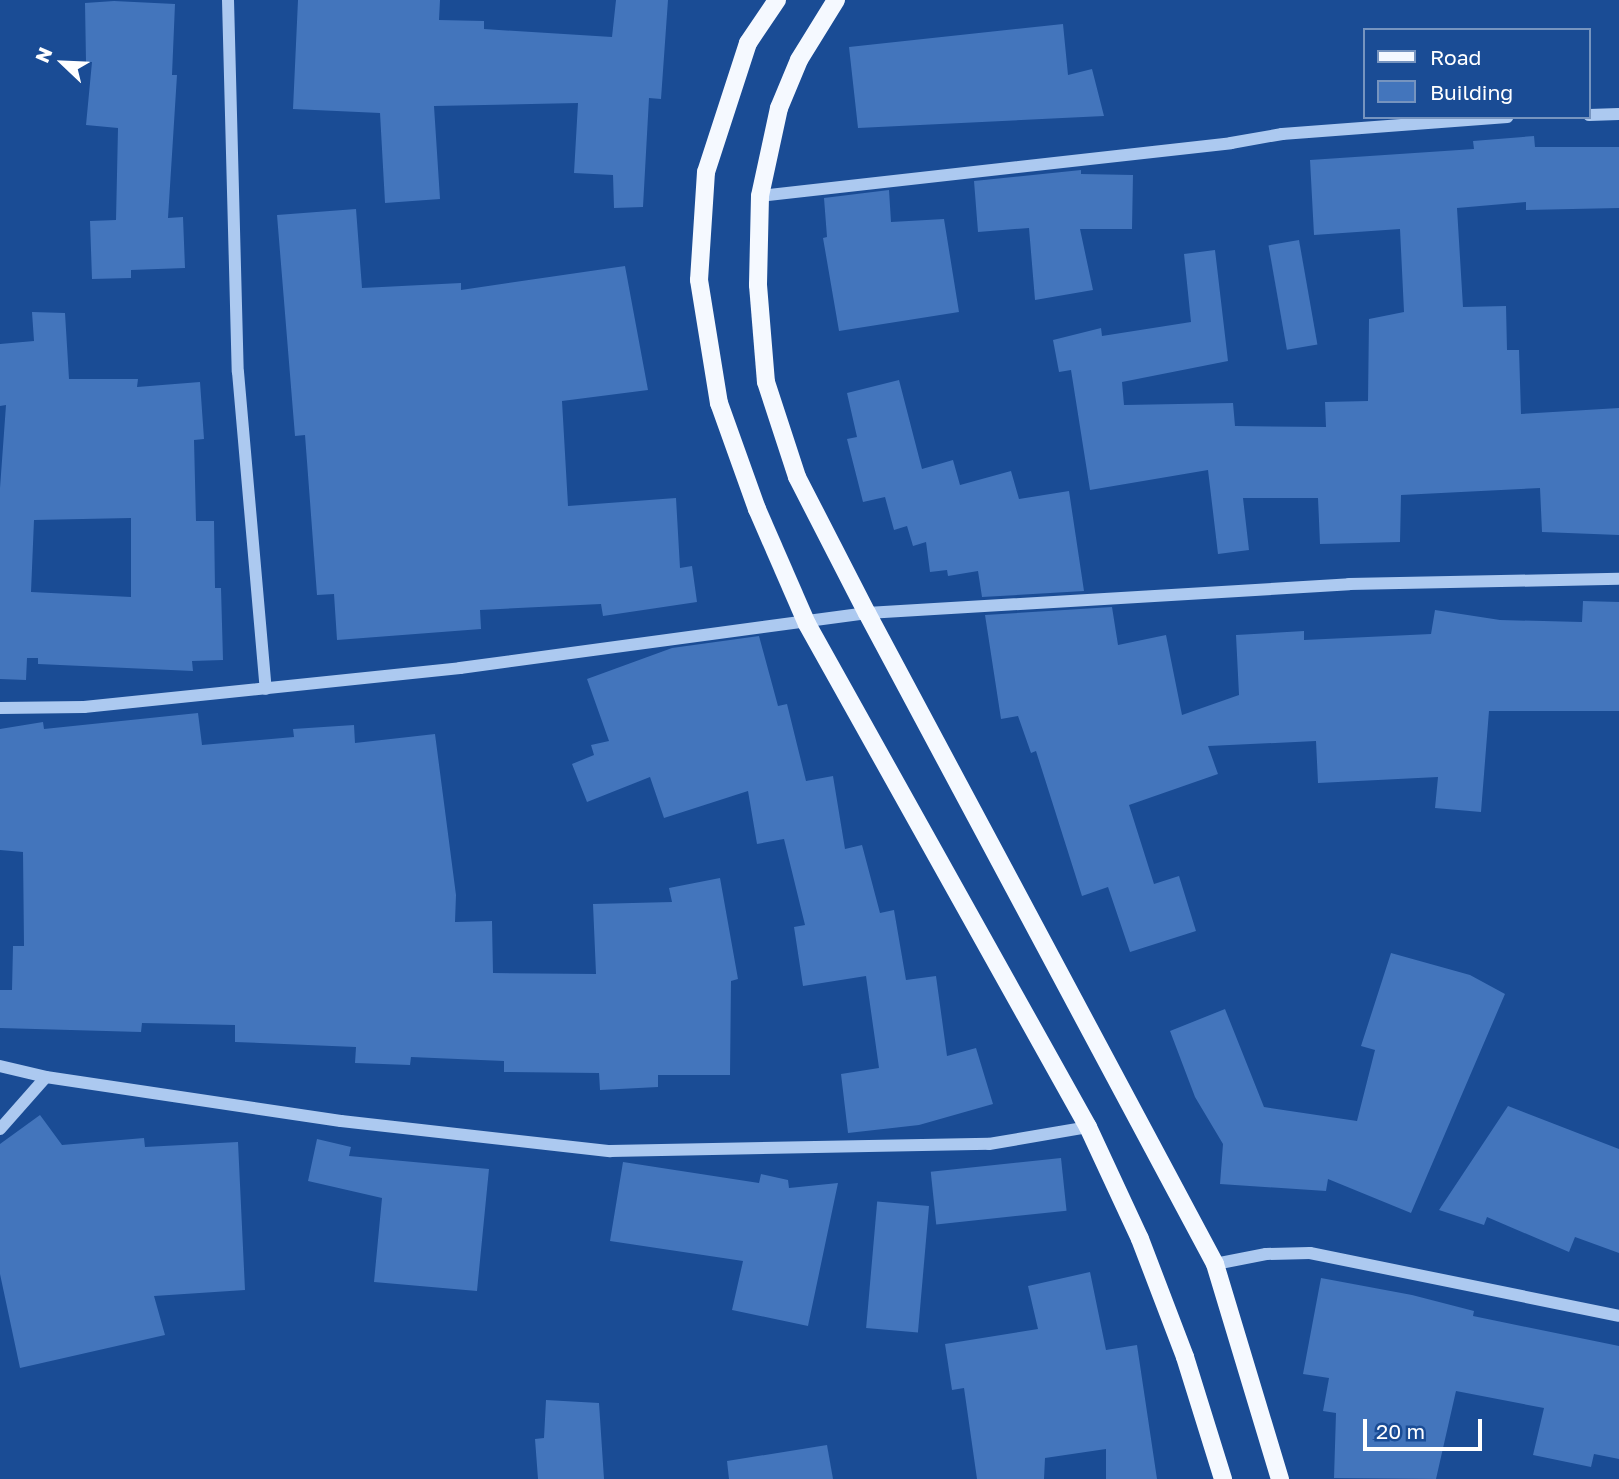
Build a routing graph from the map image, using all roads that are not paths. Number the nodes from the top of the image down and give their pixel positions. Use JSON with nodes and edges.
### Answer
{"nodes":[{"id":1,"x":228,"y":0,"type":"edge"},
{"id":2,"x":777,"y":0,"type":"edge"},
{"id":3,"x":836,"y":0,"type":"edge"},
{"id":4,"x":1619,"y":114,"type":"edge"},
{"id":5,"x":1591,"y":115,"type":"edge"},
{"id":6,"x":1481,"y":119,"type":"edge"},
{"id":7,"x":760,"y":196,"type":"junction"},
{"id":8,"x":1619,"y":579,"type":"edge"},
{"id":9,"x":867,"y":613,"type":"junction"},
{"id":10,"x":807,"y":624,"type":"junction"},
{"id":11,"x":266,"y":689,"type":"junction"},
{"id":12,"x":0,"y":708,"type":"edge"},
{"id":13,"x":0,"y":1066,"type":"edge"},
{"id":14,"x":46,"y":1077,"type":"junction"},
{"id":15,"x":1088,"y":1127,"type":"junction"},
{"id":16,"x":0,"y":1129,"type":"edge"},
{"id":17,"x":1215,"y":1264,"type":"junction"},
{"id":18,"x":1619,"y":1316,"type":"edge"},
{"id":19,"x":1223,"y":1479,"type":"edge"},
{"id":20,"x":1280,"y":1479,"type":"edge"}],
"edges":[{"from":1,"to":11,"type":"street"},
{"from":2,"to":10,"type":"main road"},
{"from":3,"to":7,"type":"main road"},
{"from":4,"to":5,"type":"street"},
{"from":6,"to":7,"type":"street"},
{"from":7,"to":9,"type":"main road"},
{"from":8,"to":9,"type":"street"},
{"from":9,"to":10,"type":"street"},
{"from":9,"to":17,"type":"main road"},
{"from":10,"to":11,"type":"street"},
{"from":10,"to":15,"type":"main road"},
{"from":11,"to":12,"type":"street"},
{"from":13,"to":14,"type":"street"},
{"from":14,"to":15,"type":"street"},
{"from":14,"to":16,"type":"street"},
{"from":15,"to":19,"type":"main road"},
{"from":17,"to":18,"type":"street"},
{"from":17,"to":20,"type":"main road"}]}
